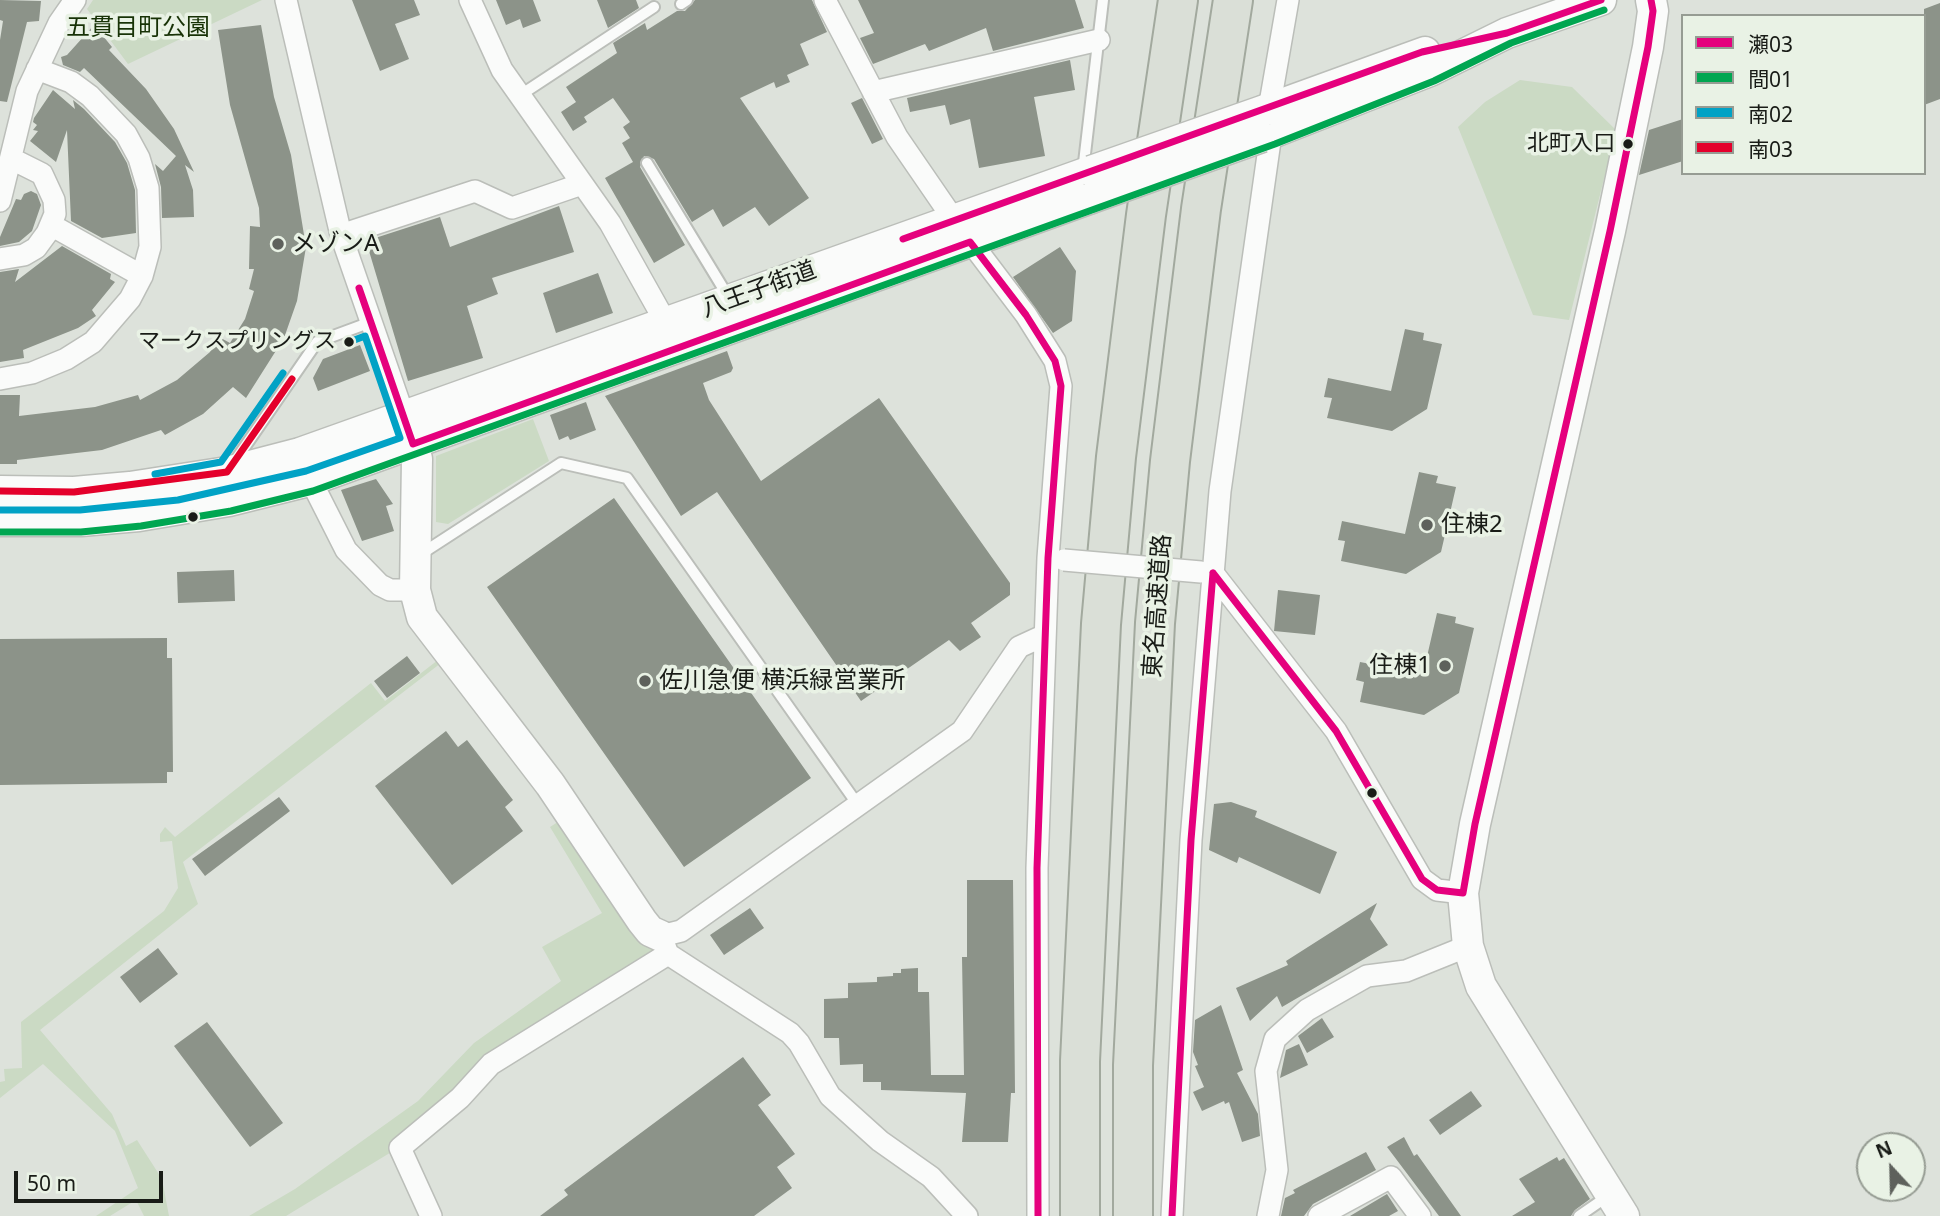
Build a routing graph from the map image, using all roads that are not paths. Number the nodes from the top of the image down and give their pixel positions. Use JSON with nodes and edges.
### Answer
{"nodes":[{"id":1,"x":75,"y":0,"type":"edge"},
{"id":2,"x":286,"y":0,"type":"edge"},
{"id":3,"x":470,"y":0,"type":"edge"},
{"id":4,"x":825,"y":0,"type":"edge"},
{"id":5,"x":1103,"y":0,"type":"edge"},
{"id":6,"x":1178,"y":0,"type":"edge"},
{"id":7,"x":1233,"y":0,"type":"edge"},
{"id":8,"x":1288,"y":0,"type":"edge"},
{"id":9,"x":1601,"y":0,"type":"edge"},
{"id":10,"x":1651,"y":0,"type":"edge"},
{"id":11,"x":654,"y":7,"type":"dead end"},
{"id":12,"x":1099,"y":40,"type":"junction"},
{"id":13,"x":37,"y":69,"type":"junction"},
{"id":14,"x":873,"y":92,"type":"junction"},
{"id":15,"x":519,"y":96,"type":"junction"},
{"id":16,"x":1267,"y":122,"type":"junction"},
{"id":17,"x":12,"y":159,"type":"junction"},
{"id":18,"x":648,"y":163,"type":"dead end"},
{"id":19,"x":1088,"y":182,"type":"junction"},
{"id":20,"x":582,"y":184,"type":"junction"},
{"id":21,"x":0,"y":201,"type":"edge"},
{"id":22,"x":51,"y":225,"type":"junction"},
{"id":23,"x":962,"y":231,"type":"junction"},
{"id":24,"x":341,"y":235,"type":"junction"},
{"id":25,"x":0,"y":259,"type":"edge"},
{"id":26,"x":142,"y":276,"type":"junction"},
{"id":27,"x":730,"y":301,"type":"junction"},
{"id":28,"x":371,"y":322,"type":"junction"},
{"id":29,"x":666,"y":323,"type":"junction"},
{"id":30,"x":0,"y":379,"type":"edge"},
{"id":31,"x":408,"y":430,"type":"junction"},
{"id":32,"x":305,"y":467,"type":"junction"},
{"id":33,"x":227,"y":472,"type":"junction"},
{"id":34,"x":0,"y":491,"type":"edge"},
{"id":35,"x":0,"y":521,"type":"edge"},
{"id":36,"x":415,"y":558,"type":"junction"},
{"id":37,"x":1056,"y":559,"type":"junction"},
{"id":38,"x":1207,"y":573,"type":"junction"},
{"id":39,"x":415,"y":590,"type":"junction"},
{"id":40,"x":1045,"y":635,"type":"junction"},
{"id":41,"x":858,"y":805,"type":"junction"},
{"id":42,"x":1463,"y":893,"type":"junction"},
{"id":43,"x":664,"y":945,"type":"junction"},
{"id":44,"x":1468,"y":946,"type":"junction"},
{"id":45,"x":1618,"y":1205,"type":"edge"},
{"id":46,"x":431,"y":1216,"type":"edge"},
{"id":47,"x":967,"y":1216,"type":"edge"},
{"id":48,"x":1038,"y":1216,"type":"edge"},
{"id":49,"x":1080,"y":1216,"type":"edge"},
{"id":50,"x":1133,"y":1216,"type":"edge"},
{"id":51,"x":1172,"y":1216,"type":"edge"},
{"id":52,"x":1268,"y":1216,"type":"edge"},
{"id":53,"x":1319,"y":1216,"type":"edge"},
{"id":54,"x":1420,"y":1216,"type":"edge"},
{"id":55,"x":1578,"y":1216,"type":"edge"}],
"edges":[{"from":1,"to":13,"type":"street"},
{"from":2,"to":24,"type":"street"},
{"from":3,"to":15,"type":"street"},
{"from":4,"to":14,"type":"street"},
{"from":5,"to":12,"type":"lane"},
{"from":6,"to":49,"type":"highway"},
{"from":7,"to":50,"type":"highway","name":"東名高速道路"},
{"from":8,"to":16,"type":"street"},
{"from":9,"to":16,"type":"street","name":"八王子街道"},
{"from":10,"to":42,"type":"street"},
{"from":11,"to":15,"type":"lane"},
{"from":12,"to":14,"type":"street"},
{"from":12,"to":19,"type":"lane"},
{"from":13,"to":17,"type":"street"},
{"from":13,"to":26,"type":"street"},
{"from":14,"to":23,"type":"street"},
{"from":15,"to":20,"type":"street"},
{"from":16,"to":19,"type":"street","name":"八王子街道","bridge":true},
{"from":16,"to":38,"type":"street"},
{"from":17,"to":21,"type":"street"},
{"from":17,"to":22,"type":"street"},
{"from":18,"to":27,"type":"lane"},
{"from":19,"to":23,"type":"street","name":"八王子街道"},
{"from":20,"to":24,"type":"street"},
{"from":20,"to":29,"type":"street"},
{"from":22,"to":25,"type":"street"},
{"from":22,"to":26,"type":"street"},
{"from":23,"to":27,"type":"street","name":"八王子街道"},
{"from":23,"to":31,"type":"street","name":"八王子街道"},
{"from":23,"to":37,"type":"street"},
{"from":24,"to":28,"type":"street"},
{"from":26,"to":30,"type":"street"},
{"from":27,"to":29,"type":"street","name":"八王子街道"},
{"from":28,"to":31,"type":"street"},
{"from":28,"to":33,"type":"lane"},
{"from":29,"to":31,"type":"street","name":"八王子街道"},
{"from":31,"to":32,"type":"street","name":"八王子街道"},
{"from":31,"to":36,"type":"street"},
{"from":32,"to":33,"type":"street","name":"八王子街道"},
{"from":32,"to":35,"type":"street","name":"八王子街道"},
{"from":32,"to":39,"type":"street"},
{"from":33,"to":34,"type":"street","name":"八王子街道"},
{"from":36,"to":39,"type":"street"},
{"from":36,"to":41,"type":"lane"},
{"from":37,"to":38,"type":"street","bridge":true},
{"from":37,"to":40,"type":"street"},
{"from":38,"to":42,"type":"street"},
{"from":38,"to":51,"type":"street"},
{"from":39,"to":43,"type":"street"},
{"from":40,"to":41,"type":"street"},
{"from":40,"to":48,"type":"street"},
{"from":41,"to":43,"type":"street"},
{"from":42,"to":44,"type":"street"},
{"from":43,"to":46,"type":"street"},
{"from":43,"to":47,"type":"street"},
{"from":44,"to":45,"type":"street"},
{"from":44,"to":52,"type":"street"},
{"from":45,"to":55,"type":"lane"},
{"from":53,"to":54,"type":"street"}]}
